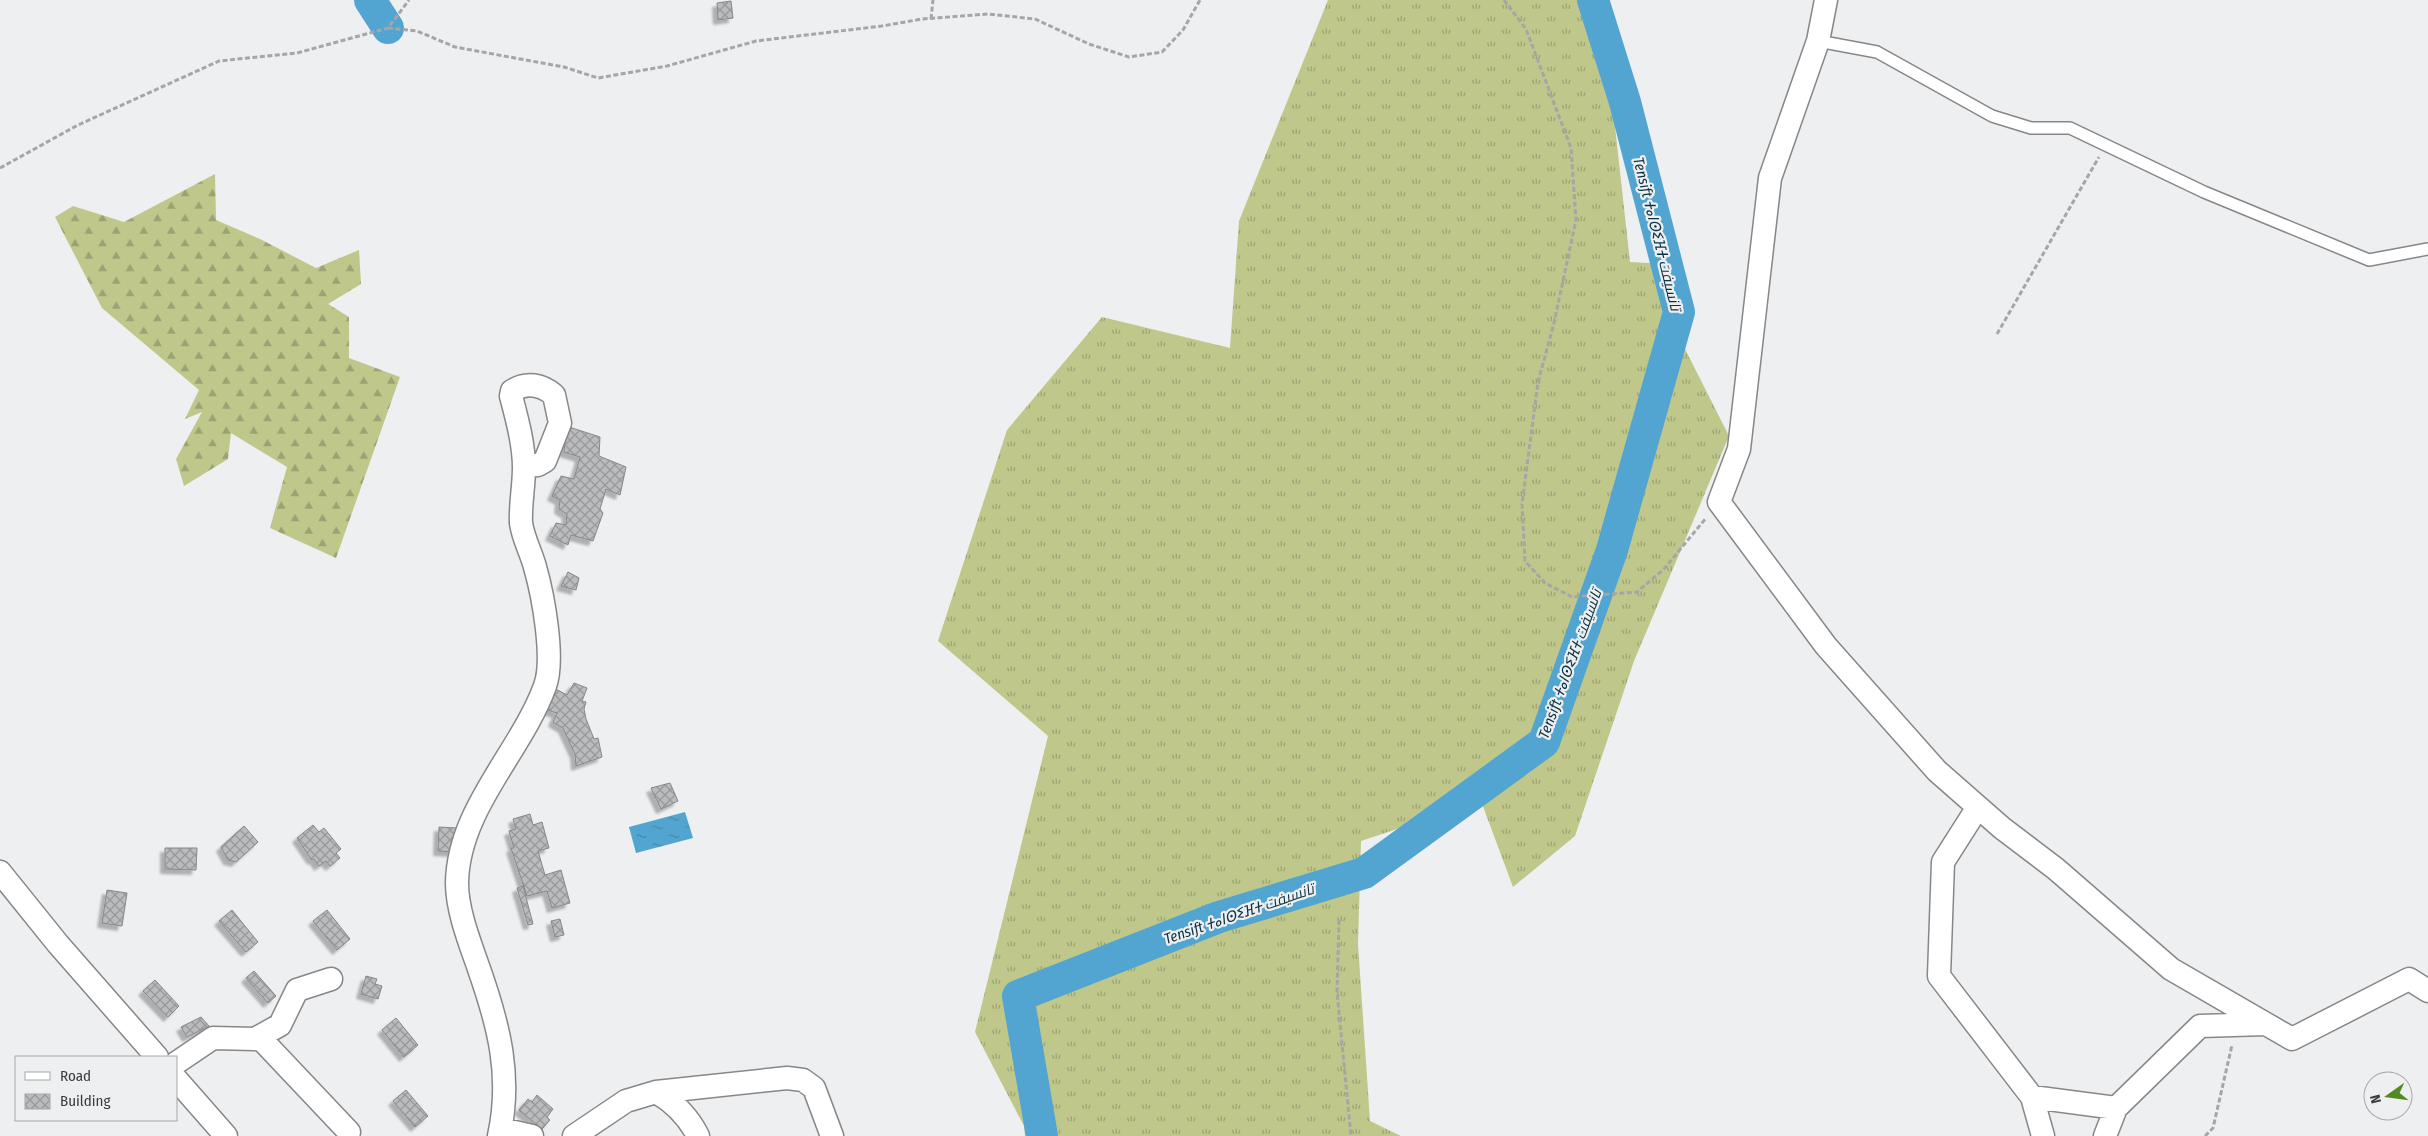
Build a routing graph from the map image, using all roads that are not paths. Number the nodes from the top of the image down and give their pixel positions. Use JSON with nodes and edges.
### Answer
{"nodes":[{"id":1,"x":1826,"y":0,"type":"edge"},
{"id":2,"x":1818,"y":41,"type":"junction"},
{"id":3,"x":2428,"y":248,"type":"edge"},
{"id":4,"x":524,"y":466,"type":"dead end"},
{"id":5,"x":1978,"y":807,"type":"junction"},
{"id":6,"x":0,"y":872,"type":"edge"},
{"id":7,"x":331,"y":979,"type":"dead end"},
{"id":8,"x":2428,"y":991,"type":"edge"},
{"id":9,"x":2266,"y":1024,"type":"junction"},
{"id":10,"x":255,"y":1039,"type":"junction"},
{"id":11,"x":156,"y":1056,"type":"edge"},
{"id":12,"x":178,"y":1062,"type":"edge"},
{"id":13,"x":178,"y":1082,"type":"edge"},
{"id":14,"x":656,"y":1092,"type":"junction"},
{"id":15,"x":2032,"y":1097,"type":"junction"},
{"id":16,"x":2116,"y":1108,"type":"junction"},
{"id":17,"x":349,"y":1132,"type":"dead end"},
{"id":18,"x":500,"y":1133,"type":"edge"},
{"id":19,"x":226,"y":1136,"type":"edge"},
{"id":20,"x":532,"y":1136,"type":"edge"},
{"id":21,"x":574,"y":1136,"type":"edge"},
{"id":22,"x":698,"y":1136,"type":"edge"},
{"id":23,"x":832,"y":1136,"type":"edge"},
{"id":24,"x":2043,"y":1136,"type":"edge"},
{"id":25,"x":2106,"y":1136,"type":"edge"}],
"edges":[{"from":1,"to":2,"type":"street"},
{"from":2,"to":3,"type":"lane"},
{"from":2,"to":5,"type":"street"},
{"from":4,"to":18,"type":"street"},
{"from":5,"to":9,"type":"street"},
{"from":5,"to":15,"type":"street"},
{"from":6,"to":11,"type":"street"},
{"from":7,"to":10,"type":"street"},
{"from":8,"to":9,"type":"street"},
{"from":9,"to":16,"type":"street"},
{"from":10,"to":12,"type":"street"},
{"from":10,"to":17,"type":"street"},
{"from":13,"to":19,"type":"street"},
{"from":14,"to":21,"type":"street"},
{"from":14,"to":22,"type":"street"},
{"from":14,"to":23,"type":"street"},
{"from":15,"to":16,"type":"street"},
{"from":15,"to":24,"type":"street"},
{"from":16,"to":25,"type":"street"},
{"from":18,"to":20,"type":"street"}]}
